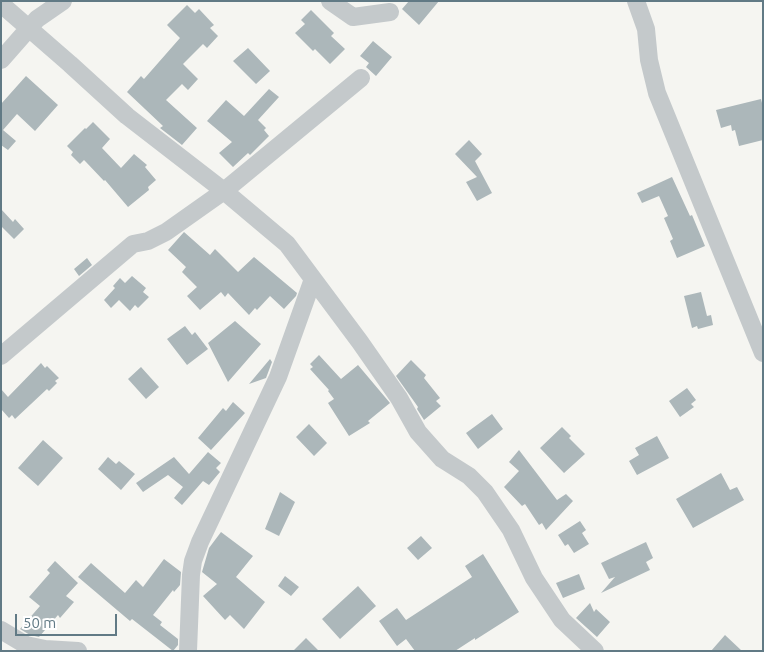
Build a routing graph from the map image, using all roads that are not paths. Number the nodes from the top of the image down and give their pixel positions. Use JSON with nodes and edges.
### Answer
{"nodes":[{"id":1,"x":63,"y":1,"type":"edge"},
{"id":2,"x":330,"y":1,"type":"edge"},
{"id":3,"x":636,"y":1,"type":"edge"},
{"id":4,"x":1,"y":4,"type":"edge"},
{"id":5,"x":390,"y":12,"type":"dead end"},
{"id":6,"x":30,"y":28,"type":"junction"},
{"id":7,"x":1,"y":60,"type":"edge"},
{"id":8,"x":361,"y":78,"type":"dead end"},
{"id":9,"x":224,"y":191,"type":"junction"},
{"id":10,"x":313,"y":279,"type":"junction"},
{"id":11,"x":763,"y":353,"type":"edge"},
{"id":12,"x":1,"y":356,"type":"edge"},
{"id":13,"x":1,"y":630,"type":"edge"},
{"id":14,"x":78,"y":651,"type":"edge"},
{"id":15,"x":188,"y":651,"type":"edge"},
{"id":16,"x":594,"y":651,"type":"edge"}],
"edges":[{"from":1,"to":6,"type":"street"},
{"from":2,"to":5,"type":"street"},
{"from":3,"to":11,"type":"street"},
{"from":4,"to":6,"type":"street"},
{"from":6,"to":7,"type":"street"},
{"from":6,"to":9,"type":"street"},
{"from":8,"to":9,"type":"street"},
{"from":9,"to":10,"type":"street"},
{"from":9,"to":12,"type":"street"},
{"from":10,"to":15,"type":"street"},
{"from":10,"to":16,"type":"street"},
{"from":13,"to":14,"type":"street"}]}
